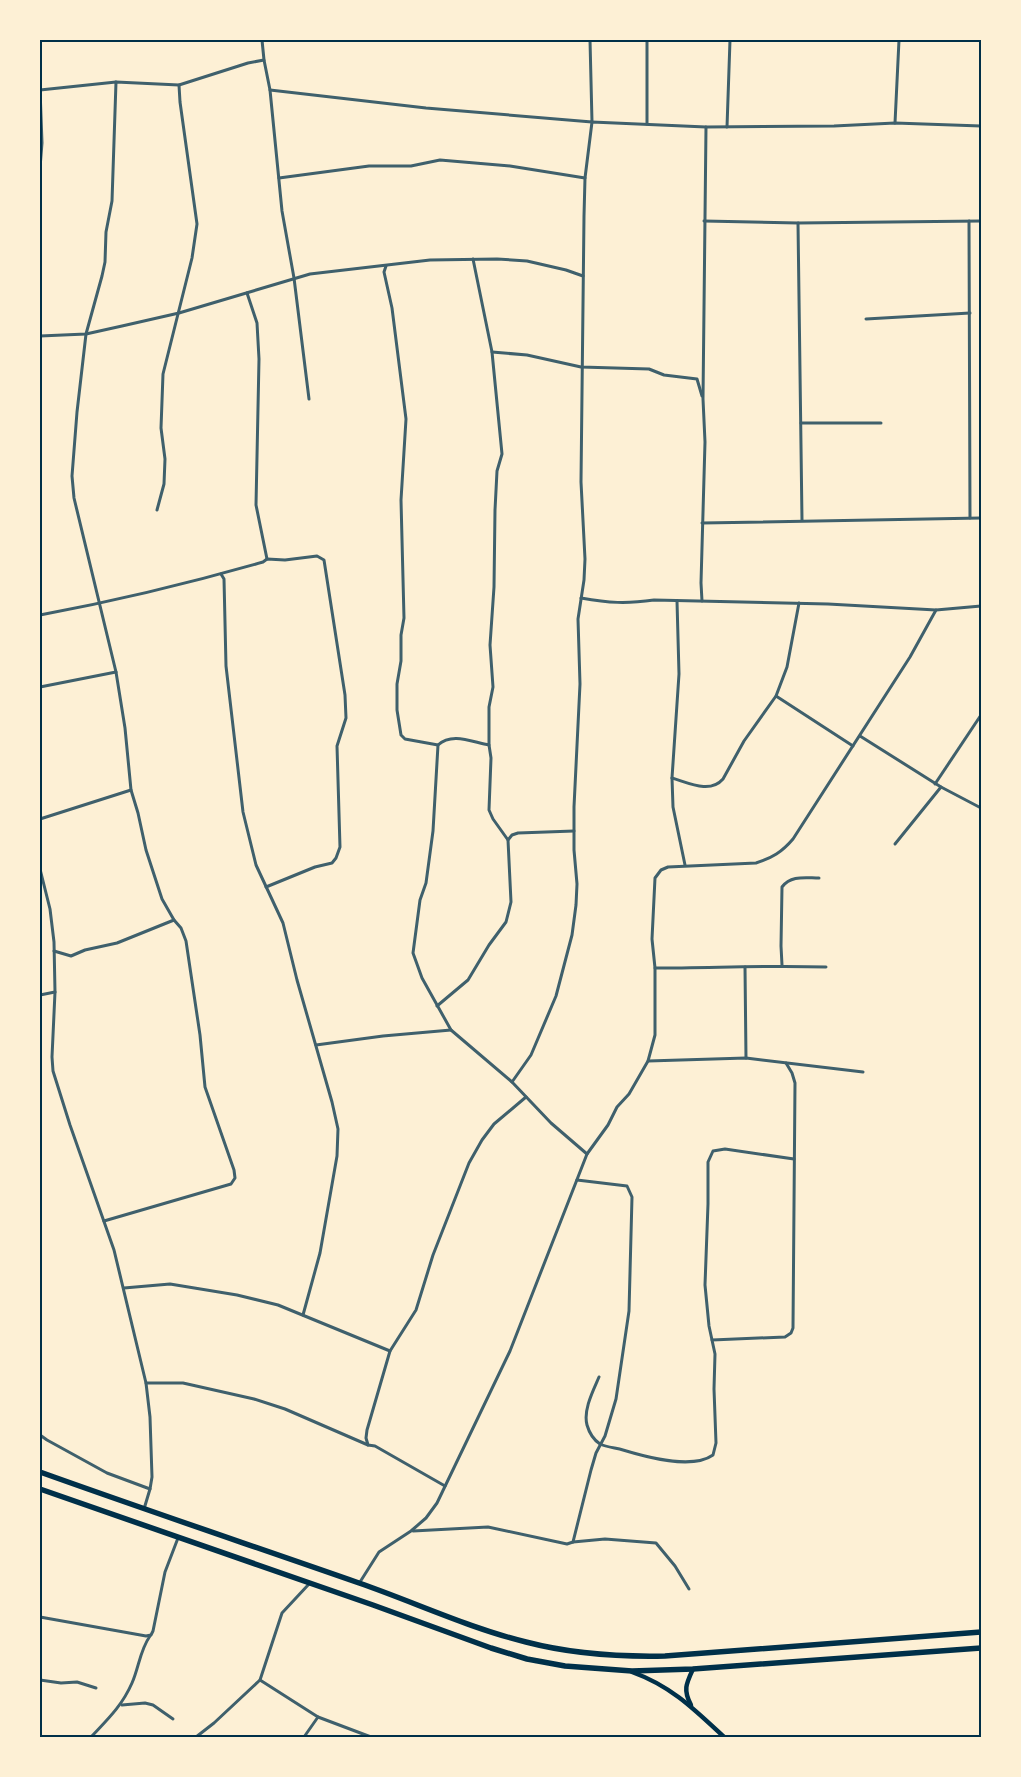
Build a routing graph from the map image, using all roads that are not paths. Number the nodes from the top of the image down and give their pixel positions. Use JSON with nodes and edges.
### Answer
{"nodes":[{"id":1,"x":262,"y":40,"type":"edge"},
{"id":2,"x":590,"y":40,"type":"edge"},
{"id":3,"x":647,"y":40,"type":"edge"},
{"id":4,"x":730,"y":40,"type":"edge"},
{"id":5,"x":899,"y":40,"type":"edge"},
{"id":6,"x":264,"y":60,"type":"junction"},
{"id":7,"x":116,"y":82,"type":"junction"},
{"id":8,"x":179,"y":85,"type":"junction"},
{"id":9,"x":40,"y":89,"type":"edge"},
{"id":10,"x":270,"y":90,"type":"junction"},
{"id":11,"x":592,"y":122,"type":"junction"},
{"id":12,"x":895,"y":123,"type":"junction"},
{"id":13,"x":647,"y":124,"type":"junction"},
{"id":14,"x":981,"y":126,"type":"edge"},
{"id":15,"x":706,"y":127,"type":"junction"},
{"id":16,"x":727,"y":127,"type":"junction"},
{"id":17,"x":40,"y":168,"type":"edge"},
{"id":18,"x":279,"y":178,"type":"junction"},
{"id":19,"x":585,"y":178,"type":"junction"},
{"id":20,"x":704,"y":221,"type":"junction"},
{"id":21,"x":969,"y":221,"type":"junction"},
{"id":22,"x":981,"y":221,"type":"edge"},
{"id":23,"x":798,"y":223,"type":"junction"},
{"id":24,"x":473,"y":260,"type":"junction"},
{"id":25,"x":386,"y":266,"type":"junction"},
{"id":26,"x":583,"y":276,"type":"junction"},
{"id":27,"x":294,"y":278,"type":"junction"},
{"id":28,"x":247,"y":293,"type":"junction"},
{"id":29,"x":179,"y":313,"type":"junction"},
{"id":30,"x":970,"y":313,"type":"junction"},
{"id":31,"x":866,"y":319,"type":"dead end"},
{"id":32,"x":86,"y":334,"type":"junction"},
{"id":33,"x":40,"y":336,"type":"edge"},
{"id":34,"x":492,"y":352,"type":"junction"},
{"id":35,"x":581,"y":367,"type":"junction"},
{"id":36,"x":309,"y":399,"type":"dead end"},
{"id":37,"x":703,"y":399,"type":"junction"},
{"id":38,"x":801,"y":423,"type":"junction"},
{"id":39,"x":881,"y":423,"type":"dead end"},
{"id":40,"x":157,"y":510,"type":"dead end"},
{"id":41,"x":970,"y":518,"type":"junction"},
{"id":42,"x":981,"y":518,"type":"edge"},
{"id":43,"x":802,"y":520,"type":"junction"},
{"id":44,"x":702,"y":523,"type":"junction"},
{"id":45,"x":267,"y":560,"type":"junction"},
{"id":46,"x":221,"y":574,"type":"junction"},
{"id":47,"x":581,"y":598,"type":"junction"},
{"id":48,"x":677,"y":601,"type":"junction"},
{"id":49,"x":702,"y":601,"type":"junction"},
{"id":50,"x":799,"y":603,"type":"junction"},
{"id":51,"x":100,"y":604,"type":"junction"},
{"id":52,"x":981,"y":606,"type":"edge"},
{"id":53,"x":936,"y":610,"type":"junction"},
{"id":54,"x":40,"y":615,"type":"edge"},
{"id":55,"x":116,"y":672,"type":"junction"},
{"id":56,"x":40,"y":687,"type":"edge"},
{"id":57,"x":776,"y":696,"type":"junction"},
{"id":58,"x":981,"y":715,"type":"edge"},
{"id":59,"x":860,"y":736,"type":"junction"},
{"id":60,"x":438,"y":745,"type":"junction"},
{"id":61,"x":489,"y":745,"type":"junction"},
{"id":62,"x":853,"y":746,"type":"junction"},
{"id":63,"x":672,"y":778,"type":"junction"},
{"id":64,"x":935,"y":784,"type":"junction"},
{"id":65,"x":941,"y":787,"type":"junction"},
{"id":66,"x":131,"y":790,"type":"junction"},
{"id":67,"x":981,"y":808,"type":"edge"},
{"id":68,"x":40,"y":819,"type":"edge"},
{"id":69,"x":574,"y":831,"type":"junction"},
{"id":70,"x":508,"y":840,"type":"junction"},
{"id":71,"x":896,"y":844,"type":"dead end"},
{"id":72,"x":685,"y":865,"type":"junction"},
{"id":73,"x":40,"y":869,"type":"edge"},
{"id":74,"x":819,"y":878,"type":"dead end"},
{"id":75,"x":266,"y":887,"type":"junction"},
{"id":76,"x":174,"y":920,"type":"junction"},
{"id":77,"x":54,"y":951,"type":"junction"},
{"id":78,"x":782,"y":965,"type":"junction"},
{"id":79,"x":745,"y":967,"type":"junction"},
{"id":80,"x":826,"y":967,"type":"dead end"},
{"id":81,"x":655,"y":968,"type":"junction"},
{"id":82,"x":55,"y":992,"type":"junction"},
{"id":83,"x":40,"y":995,"type":"edge"},
{"id":84,"x":437,"y":1006,"type":"junction"},
{"id":85,"x":451,"y":1030,"type":"junction"},
{"id":86,"x":316,"y":1045,"type":"junction"},
{"id":87,"x":746,"y":1058,"type":"junction"},
{"id":88,"x":648,"y":1060,"type":"junction"},
{"id":89,"x":786,"y":1063,"type":"junction"},
{"id":90,"x":863,"y":1072,"type":"dead end"},
{"id":91,"x":512,"y":1082,"type":"junction"},
{"id":92,"x":526,"y":1097,"type":"junction"},
{"id":93,"x":587,"y":1154,"type":"junction"},
{"id":94,"x":794,"y":1159,"type":"junction"},
{"id":95,"x":577,"y":1180,"type":"junction"},
{"id":96,"x":104,"y":1221,"type":"junction"},
{"id":97,"x":124,"y":1288,"type":"junction"},
{"id":98,"x":303,"y":1315,"type":"junction"},
{"id":99,"x":712,"y":1340,"type":"junction"},
{"id":100,"x":390,"y":1351,"type":"junction"},
{"id":101,"x":599,"y":1377,"type":"dead end"},
{"id":102,"x":146,"y":1383,"type":"junction"},
{"id":103,"x":40,"y":1435,"type":"edge"},
{"id":104,"x":601,"y":1444,"type":"junction"},
{"id":105,"x":368,"y":1445,"type":"junction"},
{"id":106,"x":40,"y":1472,"type":"edge"},
{"id":107,"x":445,"y":1486,"type":"junction"},
{"id":108,"x":40,"y":1489,"type":"edge"},
{"id":109,"x":150,"y":1490,"type":"junction"},
{"id":110,"x":143,"y":1510,"type":"junction"},
{"id":111,"x":411,"y":1531,"type":"junction"},
{"id":112,"x":178,"y":1538,"type":"junction"},
{"id":113,"x":573,"y":1542,"type":"junction"},
{"id":114,"x":309,"y":1583,"type":"junction"},
{"id":115,"x":360,"y":1583,"type":"junction"},
{"id":116,"x":689,"y":1589,"type":"dead end"},
{"id":117,"x":40,"y":1617,"type":"edge"},
{"id":118,"x":981,"y":1632,"type":"edge"},
{"id":119,"x":151,"y":1635,"type":"junction"},
{"id":120,"x":981,"y":1648,"type":"edge"},
{"id":121,"x":693,"y":1669,"type":"junction"},
{"id":122,"x":632,"y":1672,"type":"junction"},
{"id":123,"x":40,"y":1680,"type":"edge"},
{"id":124,"x":260,"y":1680,"type":"junction"},
{"id":125,"x":96,"y":1688,"type":"dead end"},
{"id":126,"x":121,"y":1705,"type":"junction"},
{"id":127,"x":693,"y":1709,"type":"junction"},
{"id":128,"x":318,"y":1717,"type":"junction"},
{"id":129,"x":173,"y":1719,"type":"dead end"},
{"id":130,"x":92,"y":1737,"type":"edge"},
{"id":131,"x":196,"y":1737,"type":"edge"},
{"id":132,"x":304,"y":1737,"type":"edge"},
{"id":133,"x":371,"y":1737,"type":"edge"},
{"id":134,"x":724,"y":1737,"type":"edge"}],
"edges":[{"from":1,"to":6,"type":"street"},
{"from":2,"to":11,"type":"street"},
{"from":3,"to":13,"type":"street"},
{"from":4,"to":16,"type":"street"},
{"from":5,"to":12,"type":"street"},
{"from":6,"to":8,"type":"street"},
{"from":6,"to":10,"type":"street"},
{"from":7,"to":8,"type":"street"},
{"from":7,"to":9,"type":"street"},
{"from":7,"to":32,"type":"street"},
{"from":8,"to":29,"type":"street"},
{"from":9,"to":17,"type":"street"},
{"from":10,"to":11,"type":"street"},
{"from":10,"to":18,"type":"street"},
{"from":11,"to":13,"type":"street"},
{"from":11,"to":19,"type":"street"},
{"from":12,"to":14,"type":"street"},
{"from":12,"to":16,"type":"street"},
{"from":13,"to":15,"type":"street"},
{"from":15,"to":16,"type":"street"},
{"from":15,"to":20,"type":"street"},
{"from":18,"to":19,"type":"street"},
{"from":18,"to":27,"type":"street"},
{"from":19,"to":26,"type":"street"},
{"from":20,"to":23,"type":"street"},
{"from":20,"to":37,"type":"street"},
{"from":21,"to":22,"type":"street"},
{"from":21,"to":23,"type":"street"},
{"from":21,"to":30,"type":"street"},
{"from":23,"to":38,"type":"street"},
{"from":24,"to":25,"type":"street"},
{"from":24,"to":26,"type":"street"},
{"from":24,"to":34,"type":"street"},
{"from":25,"to":27,"type":"street"},
{"from":25,"to":60,"type":"street"},
{"from":26,"to":35,"type":"street"},
{"from":27,"to":28,"type":"street"},
{"from":27,"to":36,"type":"street"},
{"from":28,"to":29,"type":"street"},
{"from":28,"to":45,"type":"street"},
{"from":29,"to":32,"type":"street"},
{"from":29,"to":40,"type":"street"},
{"from":30,"to":31,"type":"street"},
{"from":30,"to":41,"type":"street"},
{"from":32,"to":33,"type":"street"},
{"from":32,"to":51,"type":"street"},
{"from":34,"to":35,"type":"street"},
{"from":34,"to":61,"type":"street"},
{"from":35,"to":37,"type":"street"},
{"from":35,"to":47,"type":"street"},
{"from":37,"to":44,"type":"street"},
{"from":38,"to":39,"type":"street"},
{"from":38,"to":43,"type":"street"},
{"from":41,"to":42,"type":"street"},
{"from":41,"to":43,"type":"street"},
{"from":43,"to":44,"type":"street"},
{"from":44,"to":49,"type":"street"},
{"from":45,"to":46,"type":"street"},
{"from":45,"to":75,"type":"street"},
{"from":46,"to":51,"type":"street"},
{"from":46,"to":75,"type":"street"},
{"from":47,"to":48,"type":"street"},
{"from":47,"to":69,"type":"street"},
{"from":48,"to":49,"type":"street"},
{"from":48,"to":63,"type":"street"},
{"from":49,"to":50,"type":"street"},
{"from":50,"to":53,"type":"street"},
{"from":50,"to":57,"type":"street"},
{"from":51,"to":54,"type":"street"},
{"from":51,"to":55,"type":"street"},
{"from":52,"to":53,"type":"street"},
{"from":53,"to":59,"type":"street"},
{"from":55,"to":56,"type":"street"},
{"from":55,"to":66,"type":"street"},
{"from":57,"to":62,"type":"street"},
{"from":57,"to":63,"type":"street"},
{"from":58,"to":64,"type":"street"},
{"from":59,"to":62,"type":"street"},
{"from":59,"to":64,"type":"street"},
{"from":60,"to":61,"type":"street"},
{"from":60,"to":84,"type":"street"},
{"from":61,"to":70,"type":"street"},
{"from":62,"to":72,"type":"street"},
{"from":63,"to":72,"type":"street"},
{"from":64,"to":65,"type":"street"},
{"from":65,"to":67,"type":"street"},
{"from":65,"to":71,"type":"street"},
{"from":66,"to":68,"type":"street"},
{"from":66,"to":76,"type":"street"},
{"from":69,"to":70,"type":"street"},
{"from":69,"to":91,"type":"street"},
{"from":70,"to":84,"type":"street"},
{"from":72,"to":81,"type":"street"},
{"from":73,"to":77,"type":"street"},
{"from":74,"to":78,"type":"street"},
{"from":75,"to":86,"type":"street"},
{"from":76,"to":77,"type":"street"},
{"from":76,"to":96,"type":"street"},
{"from":77,"to":82,"type":"street"},
{"from":78,"to":79,"type":"street"},
{"from":78,"to":80,"type":"street"},
{"from":79,"to":81,"type":"street"},
{"from":79,"to":87,"type":"street"},
{"from":81,"to":88,"type":"street"},
{"from":82,"to":83,"type":"street"},
{"from":82,"to":96,"type":"street"},
{"from":84,"to":85,"type":"street"},
{"from":85,"to":86,"type":"street"},
{"from":85,"to":91,"type":"street"},
{"from":86,"to":98,"type":"street"},
{"from":87,"to":88,"type":"street"},
{"from":87,"to":89,"type":"street"},
{"from":88,"to":93,"type":"street"},
{"from":89,"to":90,"type":"street"},
{"from":89,"to":94,"type":"street"},
{"from":91,"to":92,"type":"street"},
{"from":92,"to":93,"type":"street"},
{"from":92,"to":100,"type":"street"},
{"from":93,"to":95,"type":"street"},
{"from":94,"to":99,"type":"street"},
{"from":94,"to":99,"type":"street"},
{"from":95,"to":104,"type":"street"},
{"from":95,"to":107,"type":"street"},
{"from":96,"to":97,"type":"street"},
{"from":97,"to":98,"type":"street"},
{"from":97,"to":102,"type":"street"},
{"from":98,"to":100,"type":"street"},
{"from":99,"to":104,"type":"street"},
{"from":100,"to":105,"type":"street"},
{"from":101,"to":104,"type":"street"},
{"from":102,"to":105,"type":"street"},
{"from":102,"to":109,"type":"street"},
{"from":103,"to":109,"type":"street"},
{"from":104,"to":113,"type":"street"},
{"from":105,"to":107,"type":"street"},
{"from":106,"to":110,"type":"highway"},
{"from":107,"to":111,"type":"street"},
{"from":108,"to":112,"type":"highway"},
{"from":109,"to":110,"type":"street"},
{"from":110,"to":115,"type":"highway"},
{"from":111,"to":113,"type":"street"},
{"from":111,"to":115,"type":"street"},
{"from":112,"to":114,"type":"highway"},
{"from":112,"to":119,"type":"street"},
{"from":113,"to":116,"type":"street"},
{"from":114,"to":122,"type":"highway"},
{"from":114,"to":124,"type":"street"},
{"from":115,"to":118,"type":"highway"},
{"from":117,"to":119,"type":"street"},
{"from":119,"to":126,"type":"street"},
{"from":120,"to":121,"type":"highway"},
{"from":121,"to":122,"type":"highway"},
{"from":121,"to":127,"type":"main road"},
{"from":122,"to":127,"type":"main road"},
{"from":123,"to":125,"type":"street"},
{"from":124,"to":128,"type":"street"},
{"from":124,"to":131,"type":"street"},
{"from":126,"to":129,"type":"street"},
{"from":126,"to":130,"type":"street"},
{"from":127,"to":134,"type":"main road"},
{"from":128,"to":132,"type":"street"},
{"from":128,"to":133,"type":"street"}]}
